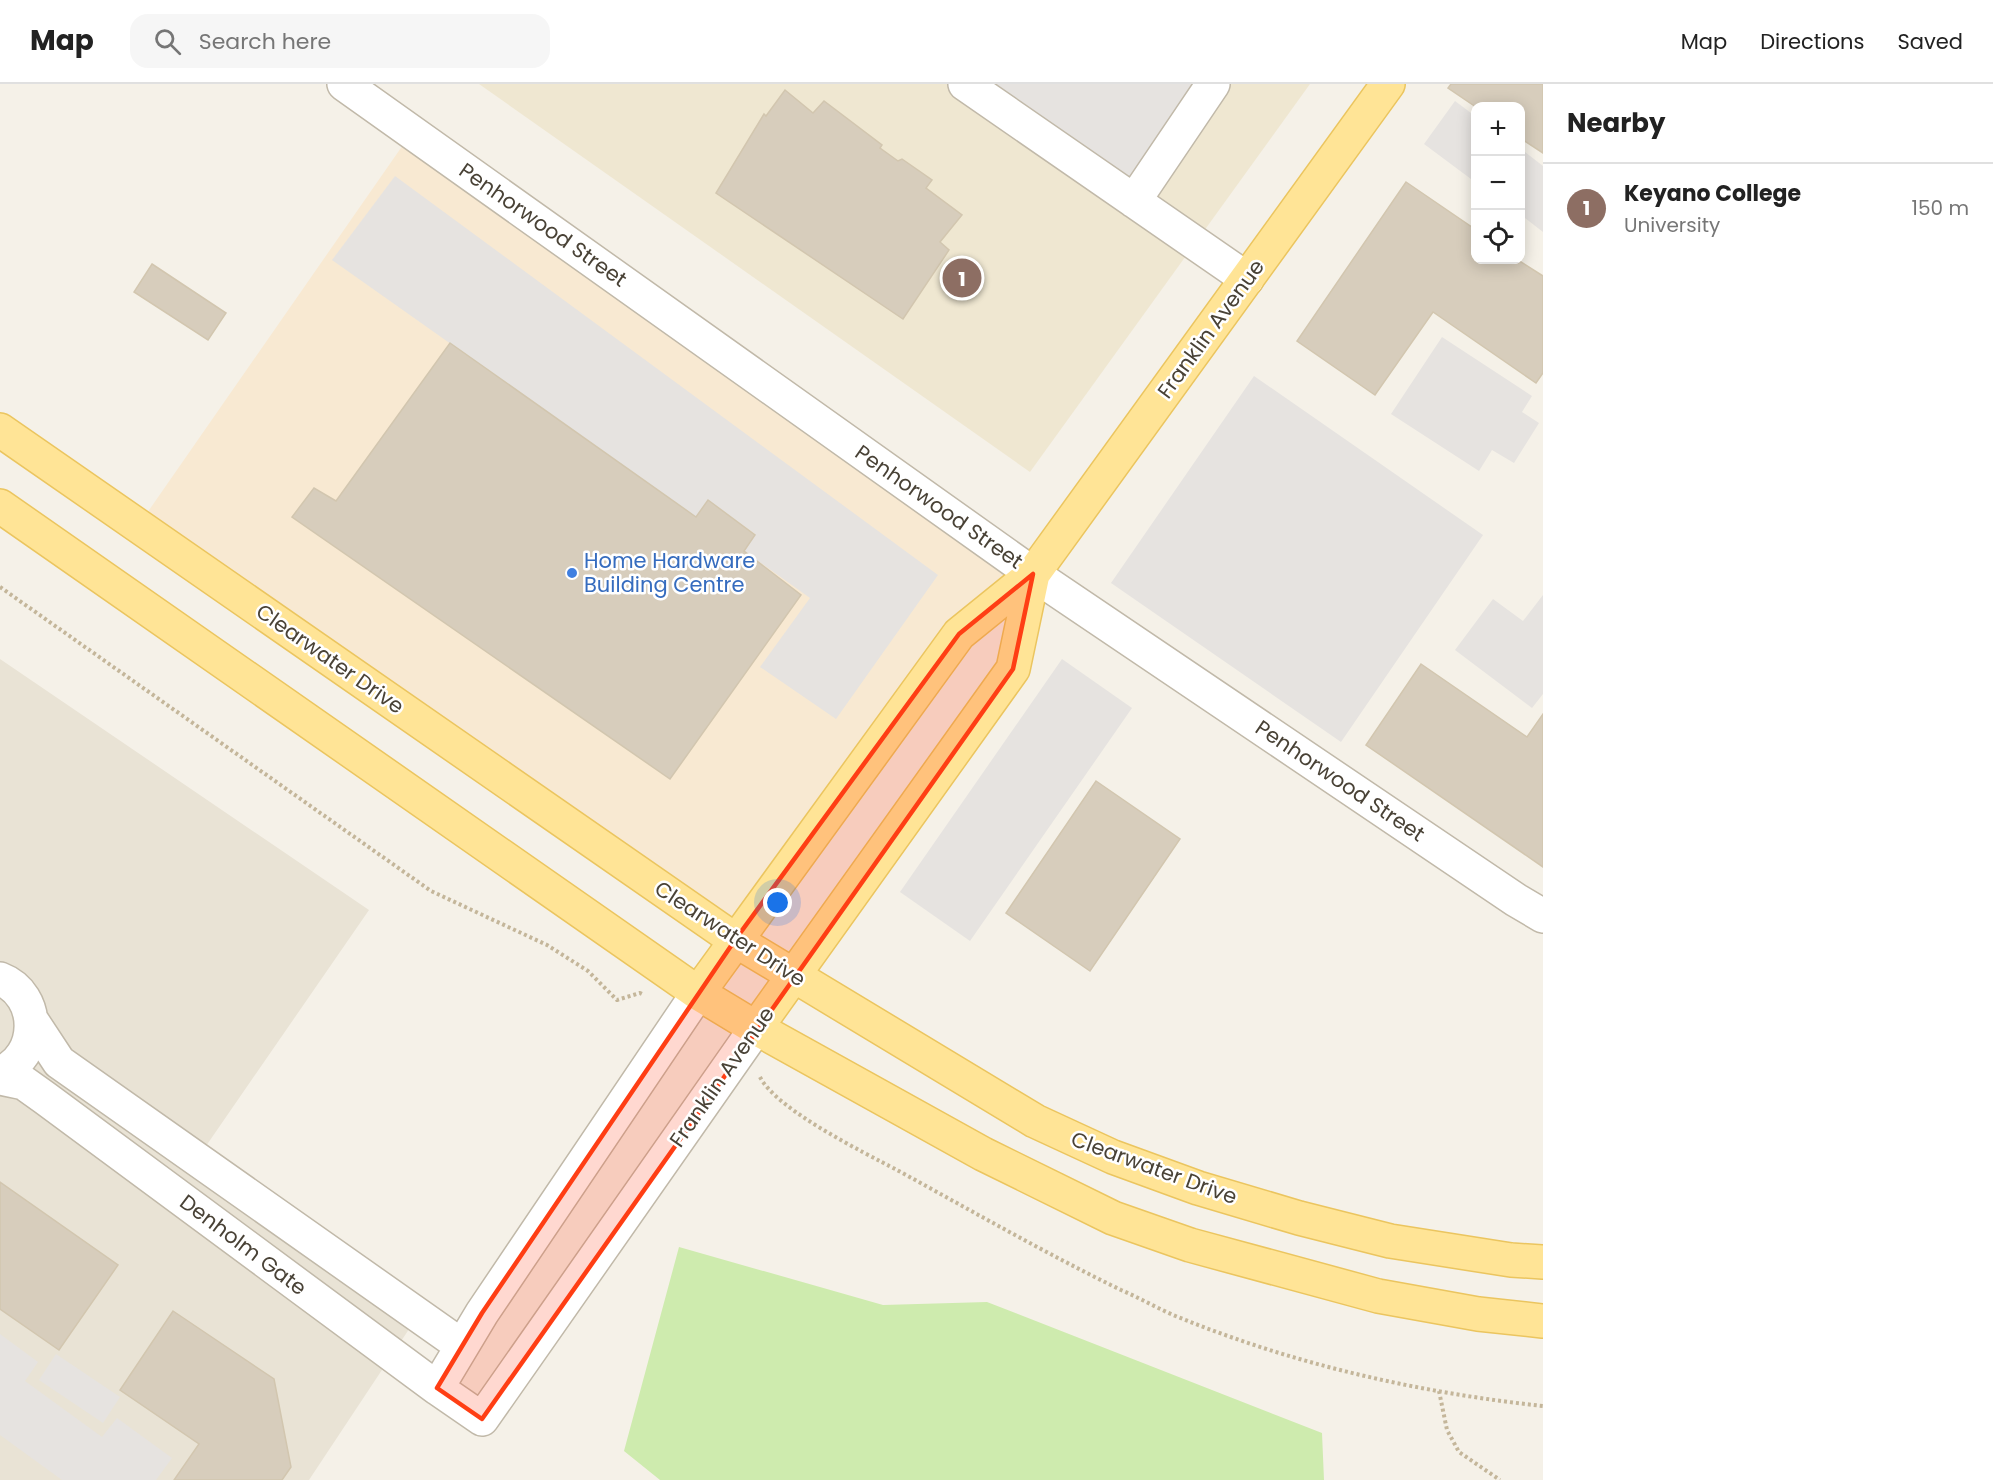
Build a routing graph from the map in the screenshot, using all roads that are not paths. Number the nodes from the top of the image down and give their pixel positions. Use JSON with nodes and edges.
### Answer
{"nodes":[{"id":1,"x":344,"y":84,"type":"edge"},
{"id":2,"x":965,"y":84,"type":"edge"},
{"id":3,"x":1213,"y":84,"type":"edge"},
{"id":4,"x":1388,"y":84,"type":"edge"},
{"id":5,"x":1134,"y":201,"type":"junction"},
{"id":6,"x":1247,"y":279,"type":"junction"},
{"id":7,"x":0,"y":430,"type":"edge"},
{"id":8,"x":0,"y":507,"type":"edge"},
{"id":9,"x":1033,"y":574,"type":"junction"},
{"id":10,"x":1543,"y":916,"type":"edge"},
{"id":11,"x":735,"y":940,"type":"junction"},
{"id":12,"x":793,"y":976,"type":"junction"},
{"id":13,"x":0,"y":980,"type":"edge"},
{"id":14,"x":691,"y":1003,"type":"junction"},
{"id":15,"x":32,"y":1021,"type":"junction"},
{"id":16,"x":748,"y":1040,"type":"junction"},
{"id":17,"x":0,"y":1073,"type":"edge"},
{"id":18,"x":0,"y":1078,"type":"edge"},
{"id":19,"x":1543,"y":1262,"type":"edge"},
{"id":20,"x":1543,"y":1321,"type":"edge"},
{"id":21,"x":462,"y":1346,"type":"junction"},
{"id":22,"x":437,"y":1388,"type":"junction"},
{"id":23,"x":482,"y":1419,"type":"joint"}],
"edges":[{"from":1,"to":9,"type":"street","name":"Penhorwood Street"},
{"from":2,"to":5,"type":"street"},
{"from":3,"to":5,"type":"street"},
{"from":4,"to":6,"type":"main road","name":"Franklin Avenue"},
{"from":5,"to":6,"type":"street"},
{"from":6,"to":9,"type":"main road","name":"Franklin Avenue"},
{"from":7,"to":11,"type":"main road","name":"Clearwater Drive"},
{"from":8,"to":14,"type":"main road"},
{"from":9,"to":10,"type":"street","name":"Penhorwood Street"},
{"from":9,"to":11,"type":"main road","name":"Franklin Avenue"},
{"from":9,"to":12,"type":"main road","name":"Franklin Avenue"},
{"from":11,"to":12,"type":"main road","name":"Clearwater Drive"},
{"from":11,"to":14,"type":"main road","name":"Franklin Avenue"},
{"from":12,"to":16,"type":"main road","name":"Franklin Avenue"},
{"from":12,"to":19,"type":"main road","name":"Clearwater Drive"},
{"from":13,"to":15,"type":"street","name":"Denholm Gate"},
{"from":14,"to":16,"type":"main road"},
{"from":14,"to":21,"type":"street","name":"Franklin Avenue"},
{"from":15,"to":17,"type":"street"},
{"from":15,"to":21,"type":"street","name":"Denholm Gate"},
{"from":16,"to":20,"type":"main road"},
{"from":16,"to":23,"type":"street","name":"Franklin Avenue"},
{"from":18,"to":22,"type":"street","name":"Denholm Gate"},
{"from":21,"to":22,"type":"street","name":"Franklin Avenue"},
{"from":22,"to":23,"type":"street","name":"Denholm Gate"}]}
